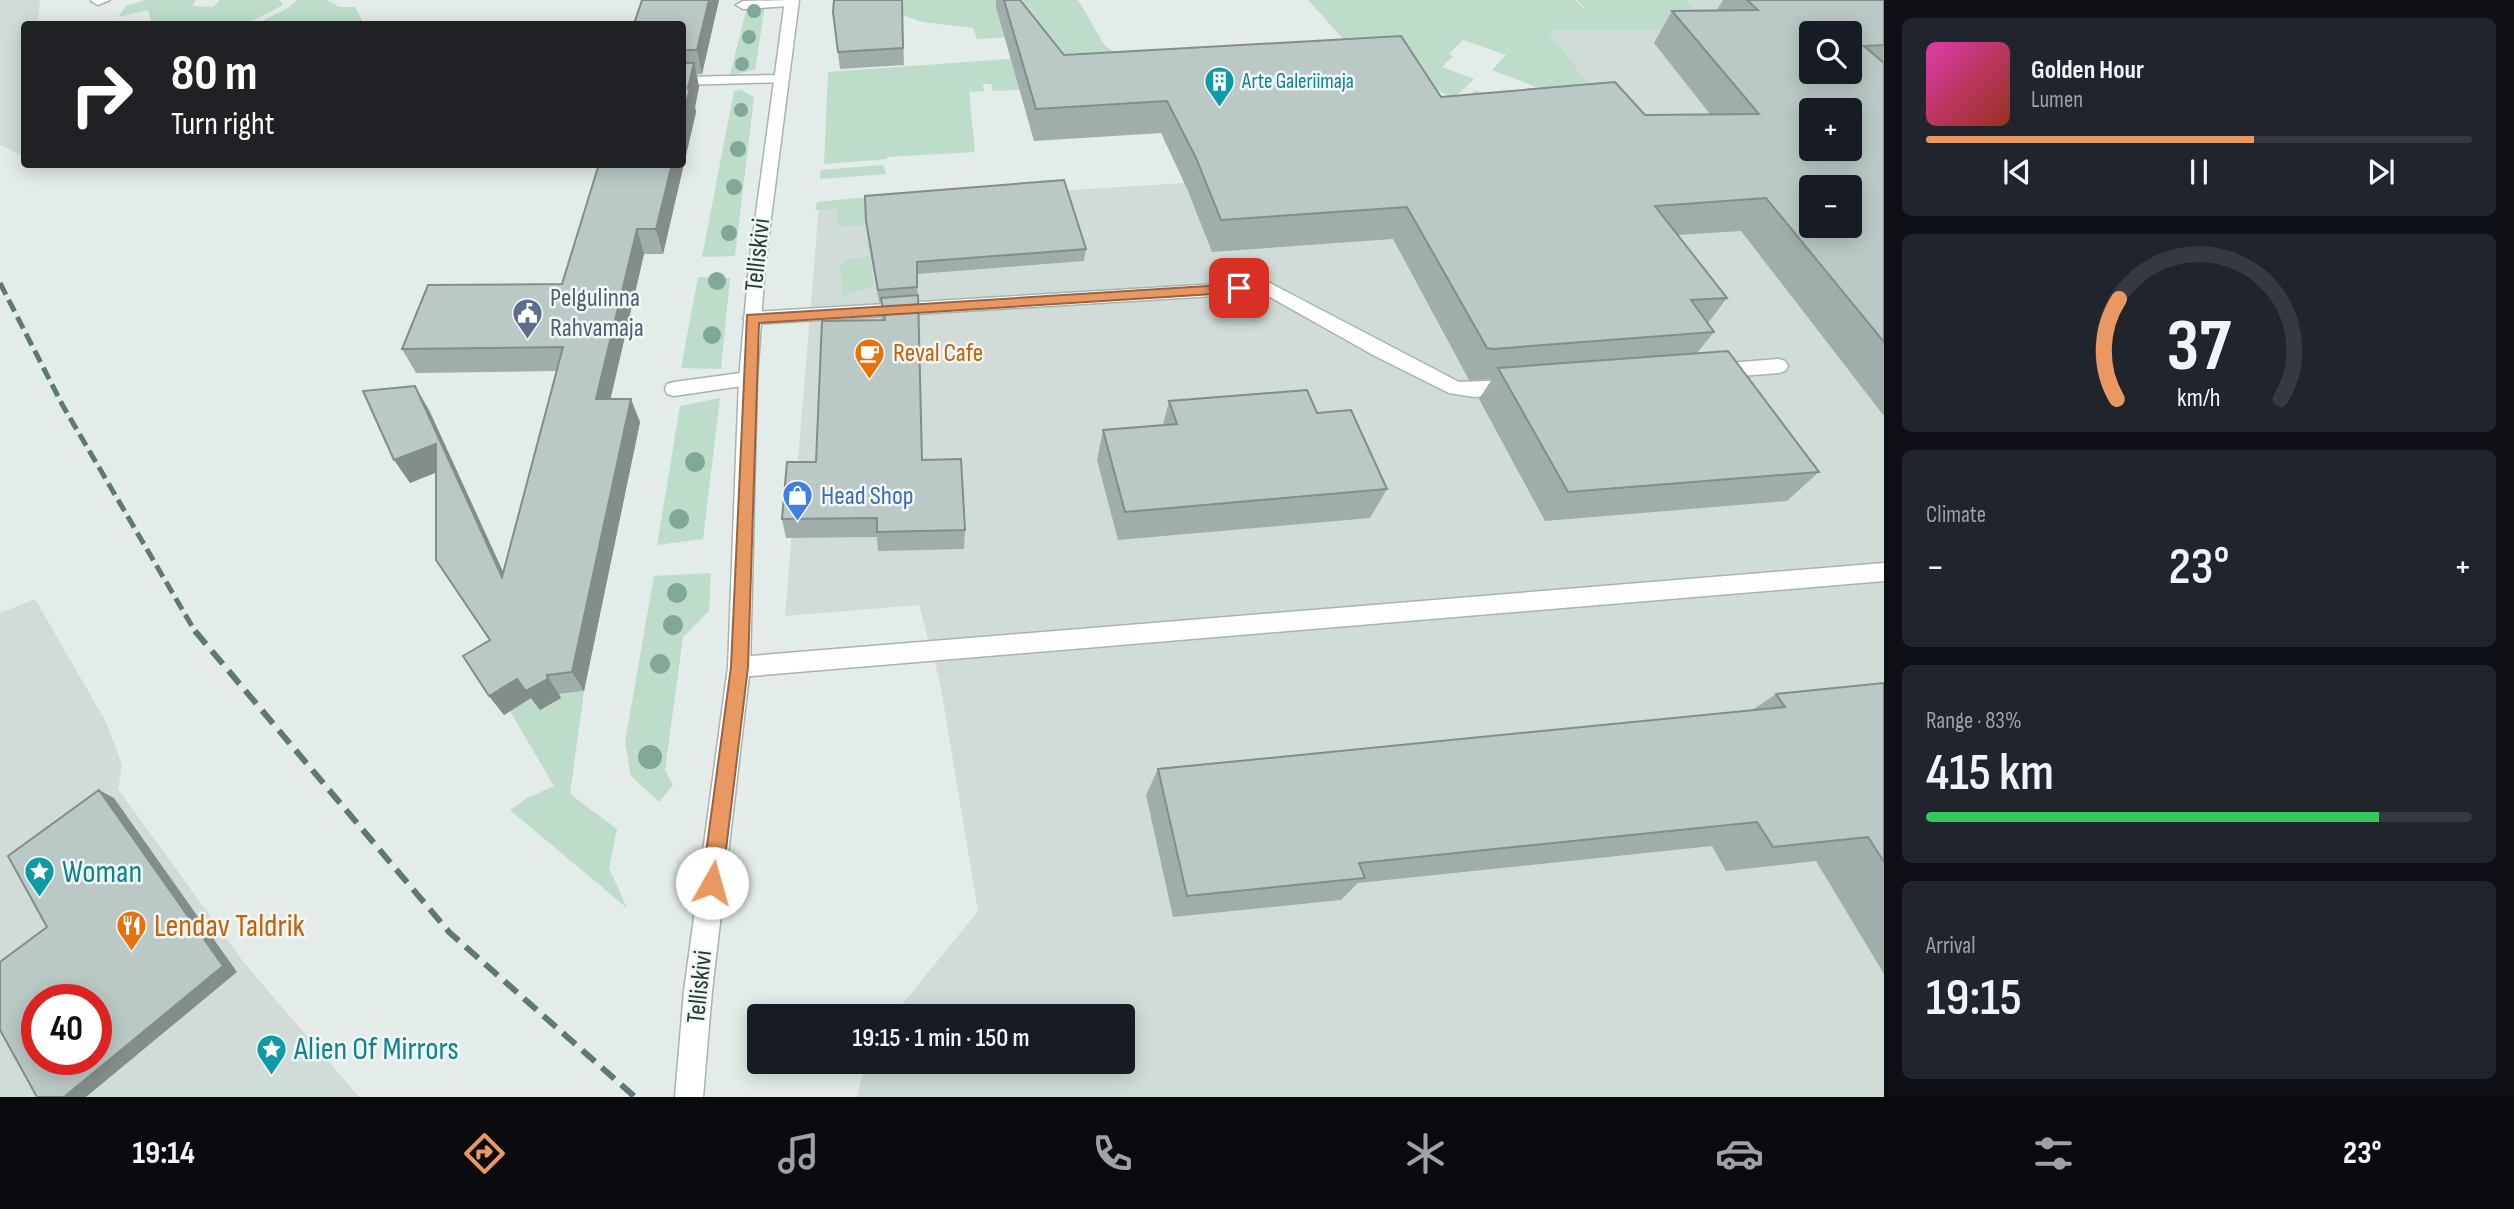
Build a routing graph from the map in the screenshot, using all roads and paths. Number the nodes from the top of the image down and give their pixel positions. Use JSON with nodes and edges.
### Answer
{"nodes":[{"id":1,"x":103,"y":0,"type":"edge"},
{"id":2,"x":98,"y":1,"type":"edge"},
{"id":3,"x":792,"y":1,"type":"edge"},
{"id":4,"x":743,"y":5,"type":"dead end"},
{"id":5,"x":780,"y":79,"type":"junction"},
{"id":6,"x":686,"y":81,"type":"edge"},
{"id":7,"x":752,"y":318,"type":"junction"},
{"id":8,"x":1779,"y":366,"type":"dead end"},
{"id":9,"x":1696,"y":372,"type":"edge"},
{"id":10,"x":748,"y":379,"type":"junction"},
{"id":11,"x":1530,"y":386,"type":"edge"},
{"id":12,"x":674,"y":388,"type":"dead end"},
{"id":13,"x":1884,"y":572,"type":"edge"},
{"id":14,"x":739,"y":667,"type":"junction"},
{"id":15,"x":689,"y":1097,"type":"edge"}],
"edges":[{"from":1,"to":2,"type":"street"},
{"from":3,"to":4,"type":"street"},
{"from":3,"to":5,"type":"street","name":"Telliskivi"},
{"from":5,"to":6,"type":"street"},
{"from":5,"to":7,"type":"street","name":"Telliskivi"},
{"from":7,"to":10,"type":"street","name":"Telliskivi"},
{"from":7,"to":11,"type":"street"},
{"from":8,"to":9,"type":"street"},
{"from":10,"to":12,"type":"street"},
{"from":10,"to":14,"type":"street","name":"Telliskivi"},
{"from":13,"to":14,"type":"street"},
{"from":14,"to":15,"type":"street","name":"Telliskivi"}]}
